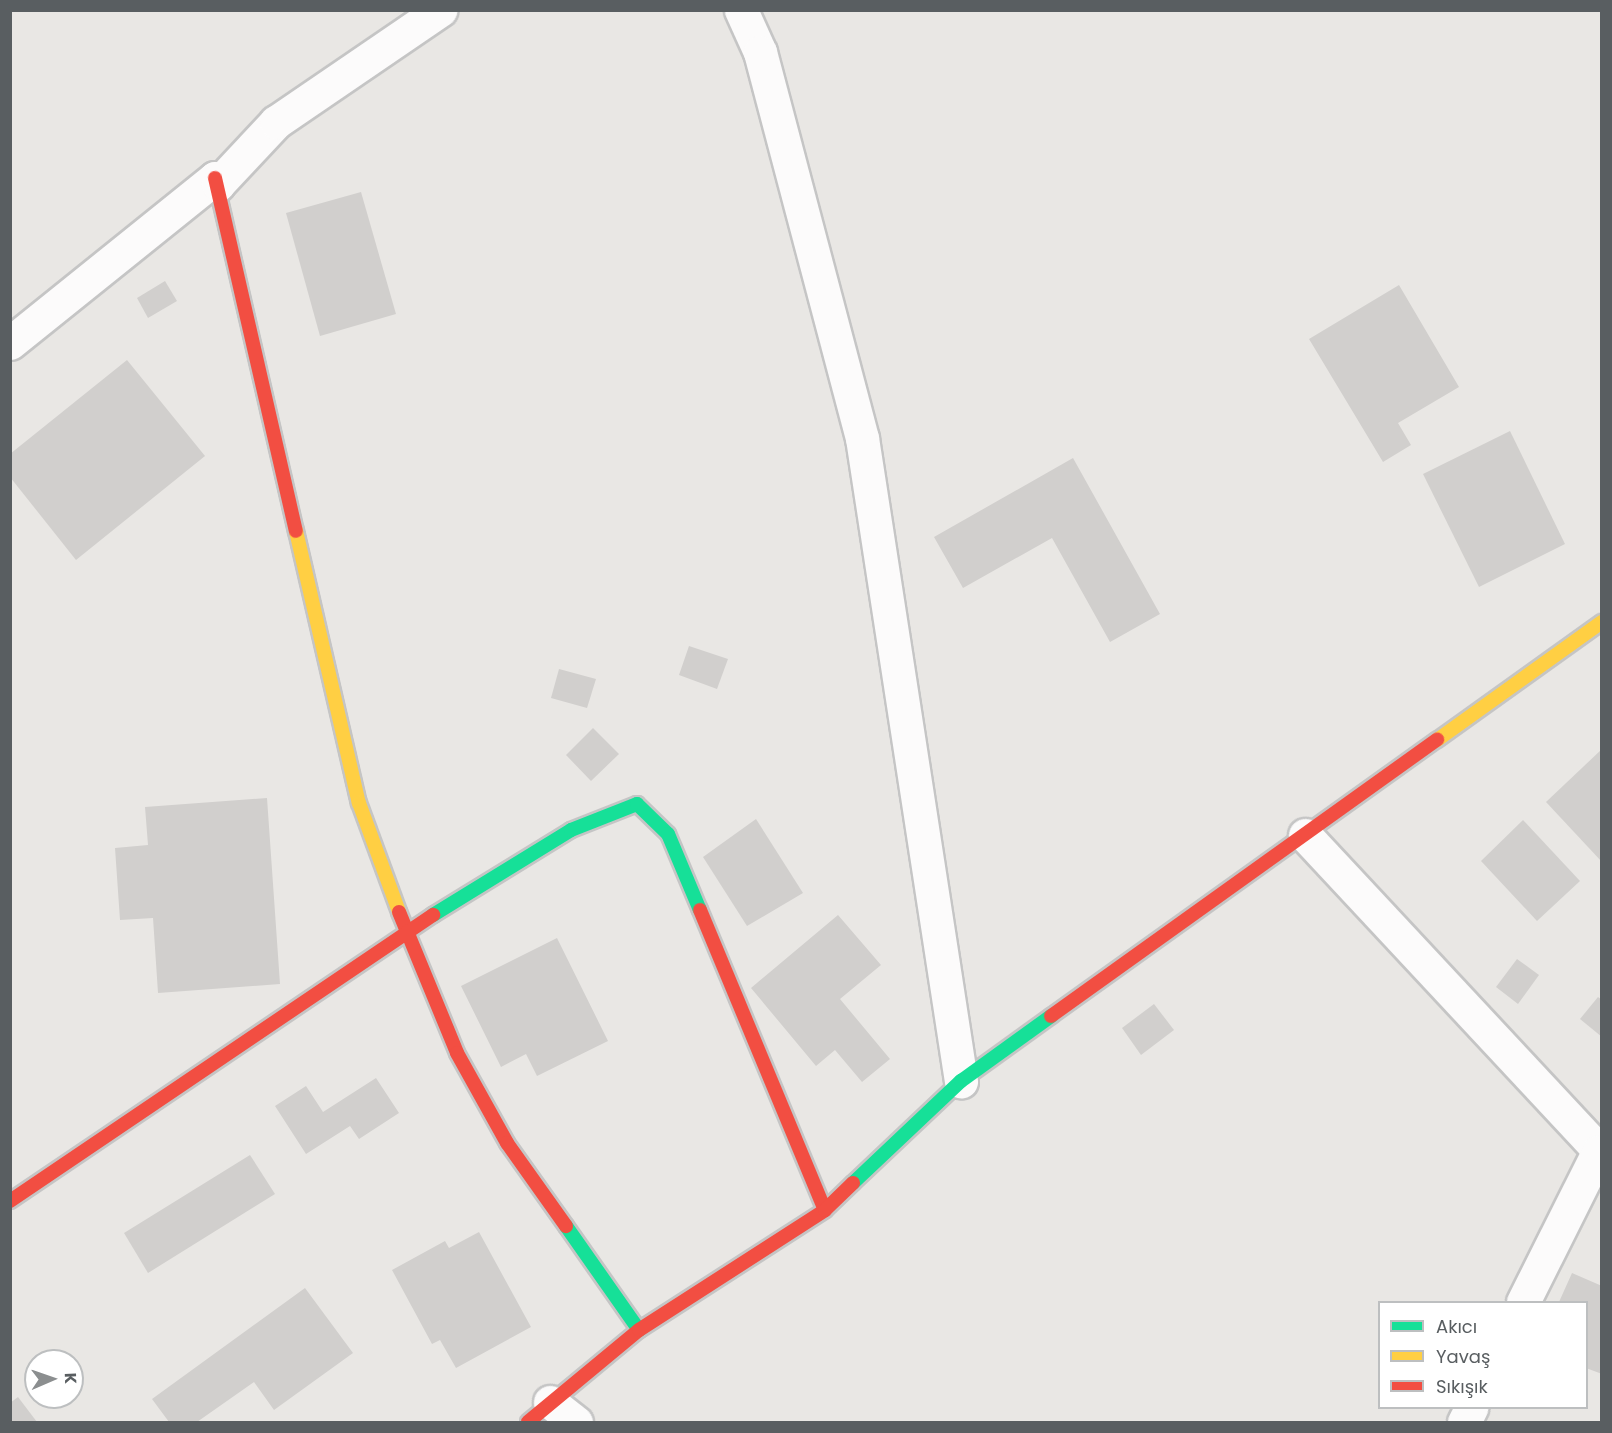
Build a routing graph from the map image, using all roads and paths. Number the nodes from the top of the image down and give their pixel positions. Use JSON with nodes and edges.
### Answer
{"nodes":[{"id":1,"x":440,"y":10,"type":"edge"},
{"id":2,"x":741,"y":10,"type":"edge"},
{"id":3,"x":215,"y":178,"type":"junction"},
{"id":4,"x":10,"y":343,"type":"edge"},
{"id":5,"x":1602,"y":622,"type":"edge"},
{"id":6,"x":1305,"y":835,"type":"junction"},
{"id":7,"x":406,"y":932,"type":"junction"},
{"id":8,"x":961,"y":1081,"type":"junction"},
{"id":9,"x":1600,"y":1153,"type":"edge"},
{"id":10,"x":10,"y":1201,"type":"edge"},
{"id":11,"x":825,"y":1210,"type":"junction"},
{"id":12,"x":1524,"y":1301,"type":"edge"},
{"id":13,"x":639,"y":1330,"type":"junction"},
{"id":14,"x":539,"y":1412,"type":"edge"},
{"id":15,"x":576,"y":1422,"type":"edge"}],
"edges":[{"from":1,"to":3,"type":"street"},
{"from":2,"to":8,"type":"street"},
{"from":3,"to":4,"type":"street"},
{"from":3,"to":7,"type":"street"},
{"from":5,"to":6,"type":"street"},
{"from":6,"to":8,"type":"street"},
{"from":6,"to":9,"type":"street"},
{"from":7,"to":10,"type":"street"},
{"from":7,"to":11,"type":"street"},
{"from":7,"to":13,"type":"street"},
{"from":8,"to":11,"type":"street"},
{"from":9,"to":12,"type":"street"},
{"from":11,"to":13,"type":"street"},
{"from":13,"to":14,"type":"street"},
{"from":14,"to":15,"type":"street"}]}
